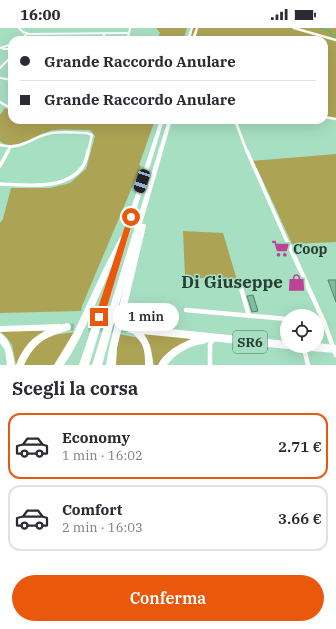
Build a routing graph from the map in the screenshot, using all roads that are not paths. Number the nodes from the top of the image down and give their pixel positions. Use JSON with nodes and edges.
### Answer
{"nodes":[{"id":1,"x":130,"y":28,"type":"edge"},
{"id":2,"x":294,"y":28,"type":"edge"},
{"id":3,"x":105,"y":33,"type":"junction"},
{"id":4,"x":128,"y":33,"type":"joint"},
{"id":5,"x":25,"y":36,"type":"edge"},
{"id":6,"x":104,"y":36,"type":"edge"},
{"id":7,"x":322,"y":36,"type":"edge"},
{"id":8,"x":7,"y":61,"type":"edge"},
{"id":9,"x":0,"y":68,"type":"edge"},
{"id":10,"x":161,"y":124,"type":"edge"},
{"id":11,"x":169,"y":124,"type":"edge"},
{"id":12,"x":237,"y":124,"type":"edge"},
{"id":13,"x":0,"y":145,"type":"edge"},
{"id":14,"x":10,"y":147,"type":"junction"},
{"id":15,"x":0,"y":166,"type":"edge"},
{"id":16,"x":0,"y":184,"type":"edge"},
{"id":17,"x":142,"y":216,"type":"junction"},
{"id":18,"x":128,"y":229,"type":"junction"},
{"id":19,"x":241,"y":288,"type":"dead end"},
{"id":20,"x":318,"y":309,"type":"edge"},
{"id":21,"x":186,"y":310,"type":"dead end"},
{"id":22,"x":249,"y":316,"type":"junction"},
{"id":23,"x":280,"y":318,"type":"edge"},
{"id":24,"x":324,"y":322,"type":"edge"},
{"id":25,"x":67,"y":327,"type":"joint"},
{"id":26,"x":0,"y":329,"type":"edge"},
{"id":27,"x":131,"y":329,"type":"joint"},
{"id":28,"x":0,"y":337,"type":"edge"},
{"id":29,"x":213,"y":338,"type":"junction"},
{"id":30,"x":280,"y":344,"type":"edge"},
{"id":31,"x":324,"y":349,"type":"edge"},
{"id":32,"x":336,"y":351,"type":"edge"},
{"id":33,"x":305,"y":353,"type":"edge"},
{"id":34,"x":11,"y":365,"type":"edge"},
{"id":35,"x":20,"y":365,"type":"edge"},
{"id":36,"x":59,"y":365,"type":"edge"},
{"id":37,"x":84,"y":365,"type":"edge"},
{"id":38,"x":97,"y":365,"type":"edge"},
{"id":39,"x":111,"y":365,"type":"edge"},
{"id":40,"x":149,"y":365,"type":"edge"},
{"id":41,"x":162,"y":365,"type":"edge"},
{"id":42,"x":210,"y":365,"type":"edge"},
{"id":43,"x":308,"y":365,"type":"edge"}],
"edges":[{"from":1,"to":4,"type":"street"},
{"from":2,"to":7,"type":"street"},
{"from":3,"to":4,"type":"street"},
{"from":3,"to":5,"type":"street"},
{"from":3,"to":6,"type":"street"},
{"from":8,"to":9,"type":"street"},
{"from":10,"to":18,"type":"highway"},
{"from":11,"to":17,"type":"highway"},
{"from":12,"to":20,"type":"street"},
{"from":13,"to":14,"type":"street"},
{"from":14,"to":15,"type":"street"},
{"from":14,"to":16,"type":"street"},
{"from":17,"to":38,"type":"highway"},
{"from":17,"to":39,"type":"highway"},
{"from":18,"to":36,"type":"highway"},
{"from":18,"to":37,"type":"highway"},
{"from":19,"to":22,"type":"street"},
{"from":21,"to":22,"type":"street"},
{"from":22,"to":23,"type":"street"},
{"from":24,"to":32,"type":"street"},
{"from":25,"to":26,"type":"main road"},
{"from":25,"to":35,"type":"main road"},
{"from":27,"to":29,"type":"main road"},
{"from":27,"to":40,"type":"main road"},
{"from":28,"to":34,"type":"main road"},
{"from":29,"to":30,"type":"main road","number":"SR6"},
{"from":29,"to":41,"type":"main road"},
{"from":29,"to":42,"type":"street"},
{"from":31,"to":32,"type":"main road"},
{"from":33,"to":43,"type":"street"}]}
